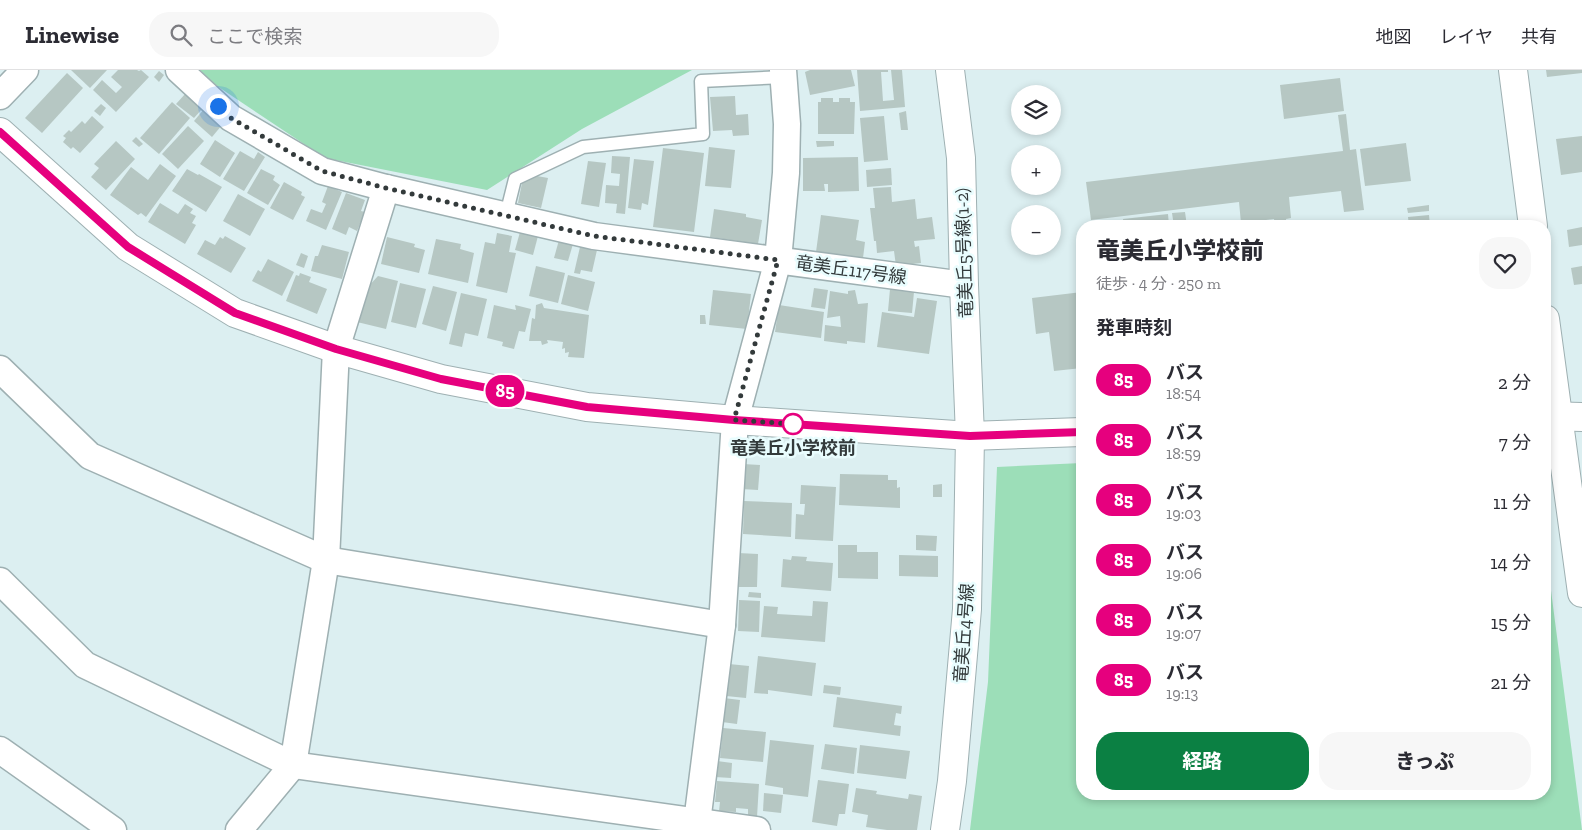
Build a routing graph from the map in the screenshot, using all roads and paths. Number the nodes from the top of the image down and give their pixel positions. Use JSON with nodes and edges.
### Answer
{"nodes":[{"id":1,"x":25,"y":70,"type":"edge"},
{"id":2,"x":179,"y":70,"type":"edge"},
{"id":3,"x":950,"y":70,"type":"edge"},
{"id":4,"x":1513,"y":70,"type":"edge"},
{"id":5,"x":784,"y":73,"type":"edge"},
{"id":6,"x":0,"y":96,"type":"edge"},
{"id":7,"x":0,"y":132,"type":"edge"},
{"id":8,"x":386,"y":188,"type":"junction"},
{"id":9,"x":506,"y":215,"type":"junction"},
{"id":10,"x":1532,"y":220,"type":"edge"},
{"id":11,"x":778,"y":260,"type":"junction"},
{"id":12,"x":964,"y":285,"type":"junction"},
{"id":13,"x":336,"y":349,"type":"junction"},
{"id":14,"x":1551,"y":353,"type":"edge"},
{"id":15,"x":0,"y":369,"type":"edge"},
{"id":16,"x":1562,"y":416,"type":"edge"},
{"id":17,"x":734,"y":420,"type":"junction"},
{"id":18,"x":1076,"y":432,"type":"edge"},
{"id":19,"x":970,"y":436,"type":"junction"},
{"id":20,"x":326,"y":560,"type":"junction"},
{"id":21,"x":0,"y":581,"type":"edge"},
{"id":22,"x":1582,"y":593,"type":"edge"},
{"id":23,"x":722,"y":625,"type":"junction"},
{"id":24,"x":0,"y":750,"type":"edge"},
{"id":25,"x":293,"y":765,"type":"junction"},
{"id":26,"x":697,"y":826,"type":"edge"},
{"id":27,"x":112,"y":830,"type":"edge"},
{"id":28,"x":238,"y":830,"type":"edge"},
{"id":29,"x":757,"y":830,"type":"edge"},
{"id":30,"x":944,"y":830,"type":"edge"}],
"edges":[{"from":1,"to":6,"type":"street"},
{"from":2,"to":8,"type":"street","name":"竜美丘117号線"},
{"from":3,"to":12,"type":"street","name":"竜美丘5号線(1-2)"},
{"from":4,"to":10,"type":"street"},
{"from":5,"to":9,"type":"lane"},
{"from":5,"to":11,"type":"street"},
{"from":7,"to":13,"type":"street"},
{"from":8,"to":9,"type":"street","name":"竜美丘117号線"},
{"from":8,"to":13,"type":"street"},
{"from":9,"to":11,"type":"street","name":"竜美丘117号線"},
{"from":11,"to":12,"type":"street","name":"竜美丘117号線"},
{"from":11,"to":17,"type":"street"},
{"from":12,"to":19,"type":"street","name":"竜美丘5号線(1-2)"},
{"from":13,"to":17,"type":"street"},
{"from":13,"to":20,"type":"street"},
{"from":14,"to":16,"type":"street"},
{"from":15,"to":20,"type":"street"},
{"from":16,"to":22,"type":"street"},
{"from":17,"to":19,"type":"street"},
{"from":17,"to":23,"type":"street"},
{"from":18,"to":19,"type":"street"},
{"from":19,"to":30,"type":"street","name":"竜美丘4号線"},
{"from":20,"to":23,"type":"street"},
{"from":20,"to":25,"type":"street"},
{"from":21,"to":25,"type":"street"},
{"from":23,"to":26,"type":"street"},
{"from":24,"to":27,"type":"street"},
{"from":25,"to":26,"type":"street"},
{"from":25,"to":28,"type":"street"},
{"from":26,"to":29,"type":"street"}]}
